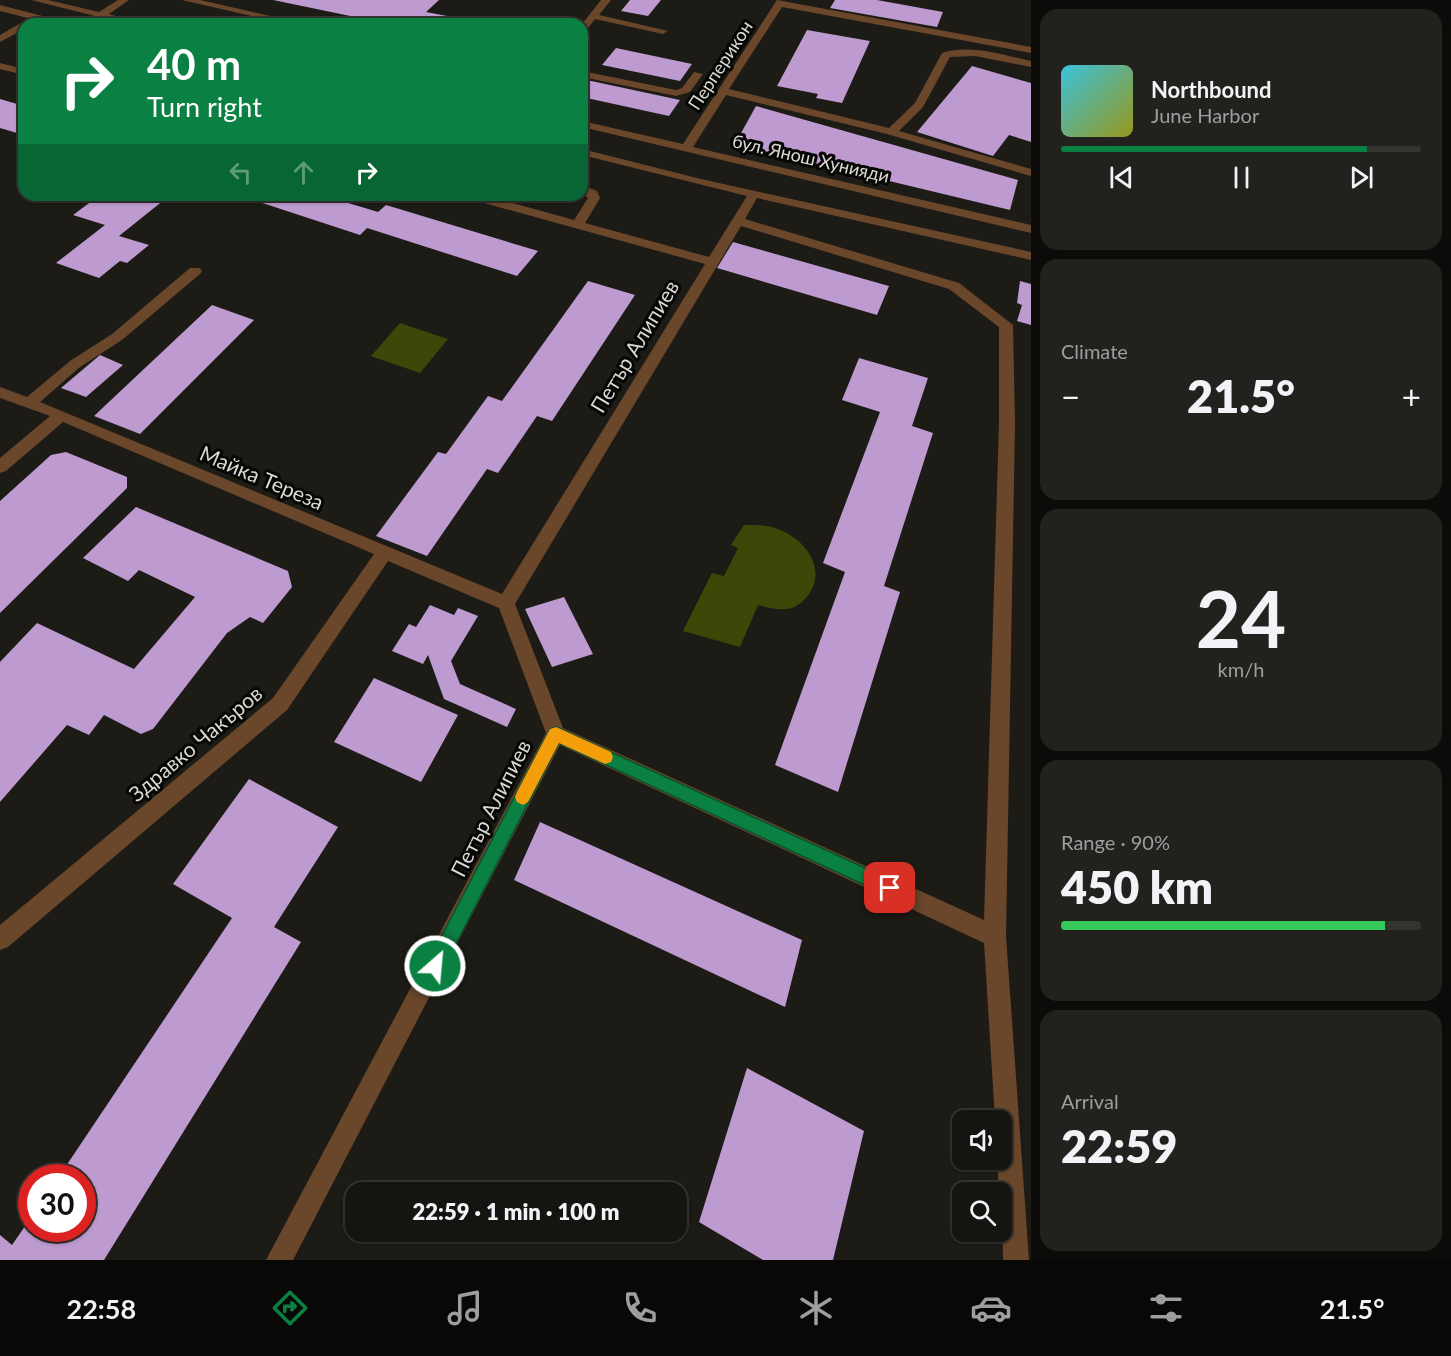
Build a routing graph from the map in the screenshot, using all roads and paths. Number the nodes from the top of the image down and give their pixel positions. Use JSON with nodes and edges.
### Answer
{"nodes":[{"id":1,"x":36,"y":0,"type":"edge"},
{"id":2,"x":124,"y":0,"type":"edge"},
{"id":3,"x":187,"y":0,"type":"edge"},
{"id":4,"x":606,"y":0,"type":"edge"},
{"id":5,"x":780,"y":2,"type":"edge"},
{"id":6,"x":0,"y":8,"type":"edge"},
{"id":7,"x":101,"y":15,"type":"junction"},
{"id":8,"x":593,"y":16,"type":"junction"},
{"id":9,"x":37,"y":18,"type":"edge"},
{"id":10,"x":114,"y":18,"type":"edge"},
{"id":11,"x":272,"y":18,"type":"edge"},
{"id":12,"x":588,"y":22,"type":"edge"},
{"id":13,"x":18,"y":28,"type":"edge"},
{"id":14,"x":663,"y":31,"type":"dead end"},
{"id":15,"x":0,"y":39,"type":"edge"},
{"id":16,"x":1031,"y":50,"type":"edge"},
{"id":17,"x":1031,"y":64,"type":"edge"},
{"id":18,"x":0,"y":66,"type":"edge"},
{"id":19,"x":18,"y":70,"type":"edge"},
{"id":20,"x":699,"y":74,"type":"dead end"},
{"id":21,"x":588,"y":75,"type":"edge"},
{"id":22,"x":723,"y":91,"type":"junction"},
{"id":23,"x":588,"y":125,"type":"edge"},
{"id":24,"x":891,"y":132,"type":"junction"},
{"id":25,"x":687,"y":147,"type":"junction"},
{"id":26,"x":588,"y":153,"type":"edge"},
{"id":27,"x":1031,"y":173,"type":"edge"},
{"id":28,"x":588,"y":192,"type":"edge"},
{"id":29,"x":754,"y":194,"type":"junction"},
{"id":30,"x":491,"y":201,"type":"edge"},
{"id":31,"x":737,"y":221,"type":"junction"},
{"id":32,"x":577,"y":225,"type":"junction"},
{"id":33,"x":1031,"y":230,"type":"edge"},
{"id":34,"x":1031,"y":256,"type":"edge"},
{"id":35,"x":713,"y":262,"type":"junction"},
{"id":36,"x":195,"y":271,"type":"dead end"},
{"id":37,"x":0,"y":392,"type":"edge"},
{"id":38,"x":29,"y":403,"type":"junction"},
{"id":39,"x":61,"y":415,"type":"junction"},
{"id":40,"x":0,"y":467,"type":"edge"},
{"id":41,"x":385,"y":552,"type":"junction"},
{"id":42,"x":506,"y":603,"type":"junction"},
{"id":43,"x":556,"y":734,"type":"junction"},
{"id":44,"x":995,"y":936,"type":"junction"},
{"id":45,"x":0,"y":939,"type":"edge"},
{"id":46,"x":279,"y":1260,"type":"edge"},
{"id":47,"x":1016,"y":1260,"type":"edge"}],
"edges":[{"from":1,"to":7,"type":"street"},
{"from":2,"to":7,"type":"street"},
{"from":3,"to":11,"type":"street"},
{"from":4,"to":8,"type":"street"},
{"from":5,"to":16,"type":"street"},
{"from":5,"to":22,"type":"street","name":"Перперикон"},
{"from":6,"to":9,"type":"street"},
{"from":7,"to":10,"type":"street"},
{"from":8,"to":12,"type":"street"},
{"from":8,"to":14,"type":"street"},
{"from":13,"to":15,"type":"street"},
{"from":17,"to":24,"type":"street"},
{"from":18,"to":19,"type":"street"},
{"from":20,"to":21,"type":"street"},
{"from":22,"to":24,"type":"street"},
{"from":22,"to":25,"type":"street","name":"Перперикон"},
{"from":23,"to":25,"type":"street","name":"бул. Янош Хунияди"},
{"from":24,"to":27,"type":"street"},
{"from":25,"to":33,"type":"street","name":"бул. Янош Хунияди"},
{"from":26,"to":29,"type":"street"},
{"from":28,"to":32,"type":"street"},
{"from":29,"to":31,"type":"street","name":"Петър Алипиев"},
{"from":29,"to":34,"type":"street"},
{"from":30,"to":32,"type":"street"},
{"from":31,"to":35,"type":"street","name":"Петър Алипиев"},
{"from":31,"to":44,"type":"street"},
{"from":32,"to":35,"type":"street"},
{"from":35,"to":42,"type":"street","name":"Петър Алипиев"},
{"from":36,"to":38,"type":"street"},
{"from":37,"to":38,"type":"street","name":"Майка Тереза"},
{"from":38,"to":39,"type":"street","name":"Майка Тереза"},
{"from":39,"to":40,"type":"street"},
{"from":39,"to":41,"type":"street","name":"Майка Тереза"},
{"from":41,"to":42,"type":"street","name":"Майка Тереза"},
{"from":41,"to":45,"type":"street","name":"Здравко Чакъров"},
{"from":42,"to":43,"type":"street","name":"Петър Алипиев"},
{"from":43,"to":44,"type":"street"},
{"from":43,"to":46,"type":"street","name":"Петър Алипиев"},
{"from":44,"to":47,"type":"street"}]}
